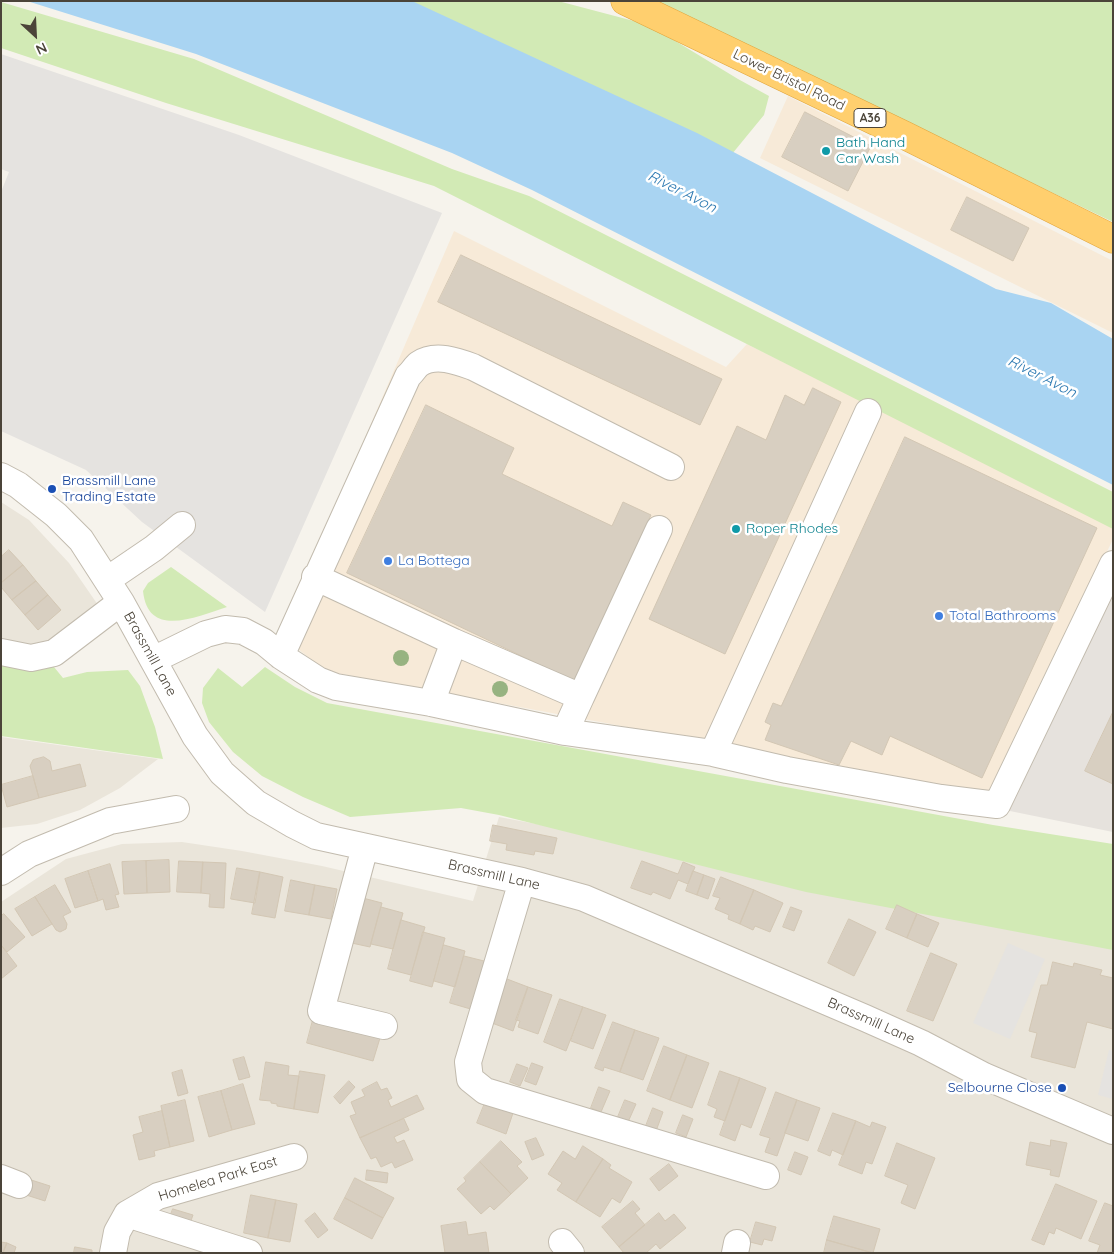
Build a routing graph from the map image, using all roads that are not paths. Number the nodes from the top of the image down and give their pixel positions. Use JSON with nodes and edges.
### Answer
{"nodes":[{"id":1,"x":625,"y":1,"type":"edge"},
{"id":2,"x":1113,"y":239,"type":"edge"},
{"id":3,"x":868,"y":412,"type":"dead end"},
{"id":4,"x":671,"y":467,"type":"dead end"},
{"id":5,"x":1,"y":476,"type":"edge"},
{"id":6,"x":182,"y":525,"type":"dead end"},
{"id":7,"x":659,"y":529,"type":"dead end"},
{"id":8,"x":1113,"y":564,"type":"edge"},
{"id":9,"x":315,"y":577,"type":"junction"},
{"id":10,"x":114,"y":591,"type":"junction"},
{"id":11,"x":454,"y":642,"type":"junction"},
{"id":12,"x":1,"y":652,"type":"edge"},
{"id":13,"x":281,"y":656,"type":"junction"},
{"id":14,"x":153,"y":660,"type":"junction"},
{"id":15,"x":581,"y":697,"type":"junction"},
{"id":16,"x":431,"y":703,"type":"junction"},
{"id":17,"x":565,"y":732,"type":"junction"},
{"id":18,"x":714,"y":753,"type":"junction"},
{"id":19,"x":176,"y":809,"type":"dead end"},
{"id":20,"x":1,"y":847,"type":"edge"},
{"id":21,"x":365,"y":847,"type":"junction"},
{"id":22,"x":29,"y":854,"type":"junction"},
{"id":23,"x":1,"y":872,"type":"edge"},
{"id":24,"x":522,"y":881,"type":"junction"},
{"id":25,"x":384,"y":1026,"type":"dead end"},
{"id":26,"x":1113,"y":1131,"type":"edge"},
{"id":27,"x":294,"y":1157,"type":"dead end"},
{"id":28,"x":766,"y":1176,"type":"dead end"},
{"id":29,"x":128,"y":1214,"type":"junction"},
{"id":30,"x":113,"y":1253,"type":"edge"},
{"id":31,"x":249,"y":1253,"type":"edge"}],
"edges":[{"from":1,"to":2,"type":"highway","name":"Lower Bristol Road","number":"A36"},
{"from":3,"to":18,"type":"street"},
{"from":4,"to":9,"type":"street"},
{"from":5,"to":10,"type":"street","name":"Brassmill Lane"},
{"from":6,"to":10,"type":"street"},
{"from":7,"to":15,"type":"street"},
{"from":8,"to":18,"type":"street"},
{"from":9,"to":11,"type":"street"},
{"from":9,"to":13,"type":"street"},
{"from":10,"to":12,"type":"street"},
{"from":10,"to":14,"type":"street","name":"Brassmill Lane"},
{"from":11,"to":15,"type":"street"},
{"from":11,"to":16,"type":"street"},
{"from":13,"to":14,"type":"street"},
{"from":13,"to":16,"type":"street"},
{"from":14,"to":21,"type":"street","name":"Brassmill Lane"},
{"from":15,"to":17,"type":"street"},
{"from":16,"to":17,"type":"street"},
{"from":17,"to":18,"type":"street"},
{"from":19,"to":22,"type":"street"},
{"from":20,"to":22,"type":"street"},
{"from":21,"to":24,"type":"street","name":"Brassmill Lane"},
{"from":21,"to":25,"type":"street"},
{"from":22,"to":23,"type":"street"},
{"from":24,"to":26,"type":"street","name":"Brassmill Lane"},
{"from":24,"to":28,"type":"street"},
{"from":27,"to":29,"type":"street","name":"Homelea Park East"},
{"from":29,"to":30,"type":"street"},
{"from":29,"to":31,"type":"street"}]}
